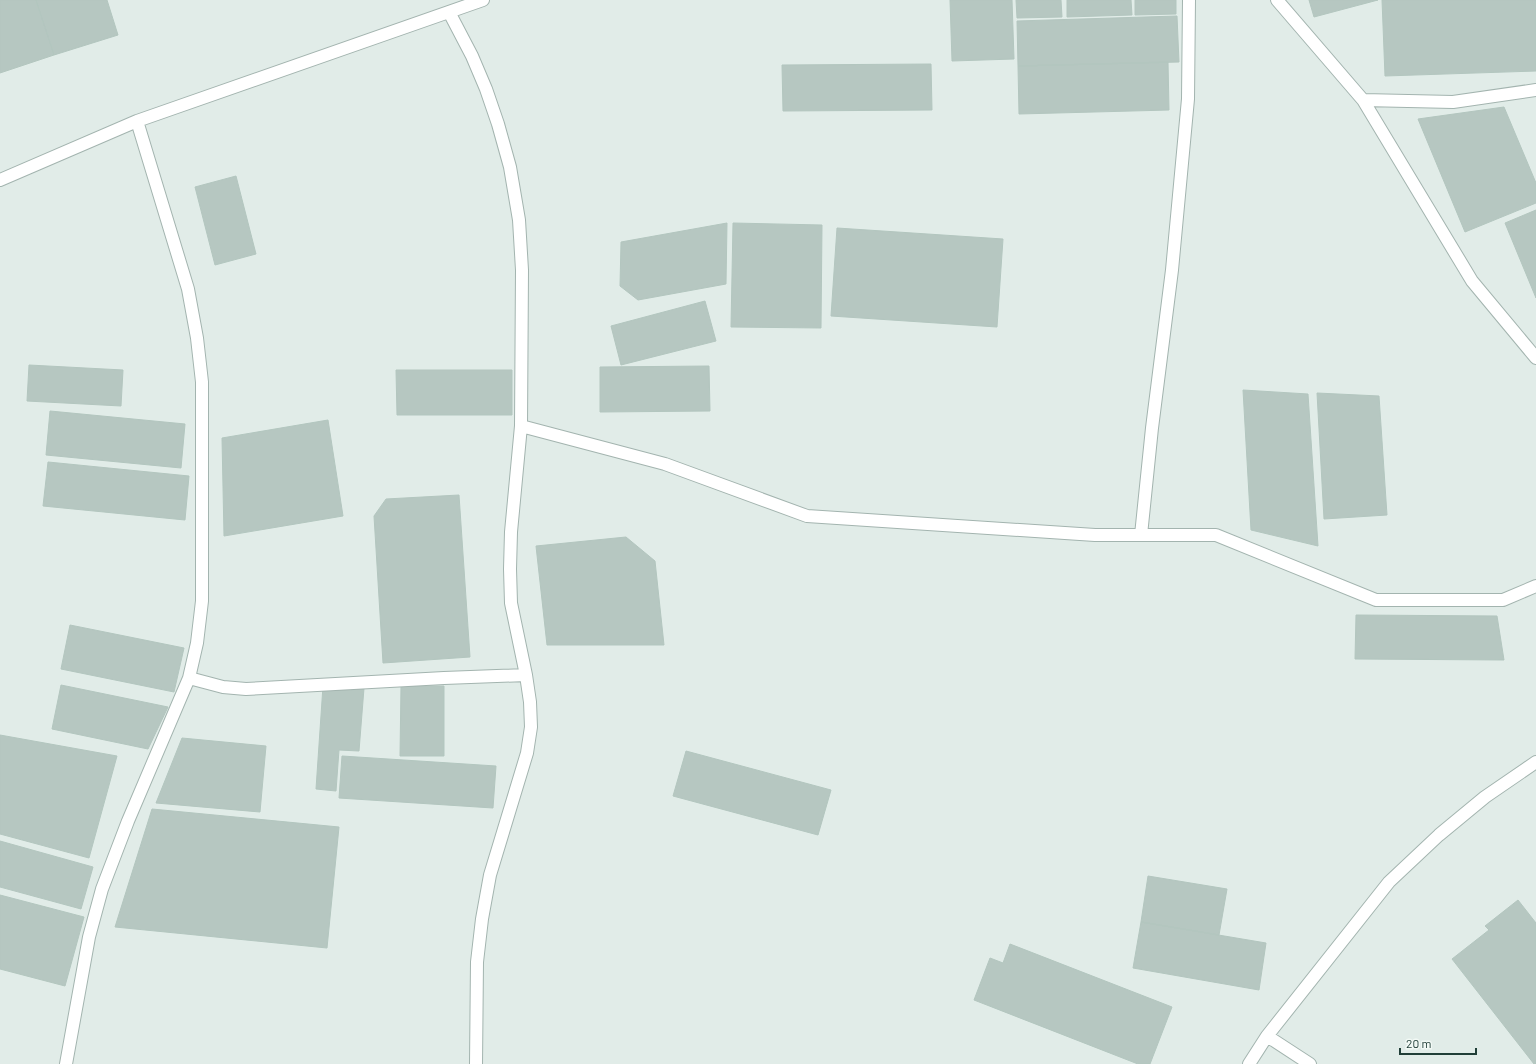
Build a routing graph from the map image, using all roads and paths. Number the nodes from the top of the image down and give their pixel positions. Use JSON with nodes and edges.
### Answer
{"nodes":[{"id":1,"x":483,"y":0,"type":"edge"},
{"id":2,"x":1189,"y":0,"type":"edge"},
{"id":3,"x":1277,"y":0,"type":"edge"},
{"id":4,"x":449,"y":12,"type":"junction"},
{"id":5,"x":1536,"y":90,"type":"edge"},
{"id":6,"x":1362,"y":100,"type":"junction"},
{"id":7,"x":137,"y":121,"type":"junction"},
{"id":8,"x":0,"y":180,"type":"edge"},
{"id":9,"x":1536,"y":358,"type":"edge"},
{"id":10,"x":521,"y":426,"type":"junction"},
{"id":11,"x":1141,"y":535,"type":"junction"},
{"id":12,"x":1536,"y":586,"type":"edge"},
{"id":13,"x":526,"y":675,"type":"junction"},
{"id":14,"x":189,"y":678,"type":"junction"},
{"id":15,"x":1536,"y":762,"type":"edge"},
{"id":16,"x":1267,"y":1036,"type":"junction"},
{"id":17,"x":66,"y":1064,"type":"edge"},
{"id":18,"x":476,"y":1064,"type":"edge"},
{"id":19,"x":1249,"y":1064,"type":"edge"},
{"id":20,"x":1310,"y":1064,"type":"edge"}],
"edges":[{"from":1,"to":4,"type":"street"},
{"from":2,"to":11,"type":"street"},
{"from":3,"to":6,"type":"street"},
{"from":4,"to":7,"type":"street"},
{"from":4,"to":10,"type":"street"},
{"from":5,"to":6,"type":"street"},
{"from":6,"to":9,"type":"street"},
{"from":7,"to":8,"type":"street"},
{"from":7,"to":14,"type":"street"},
{"from":10,"to":11,"type":"street"},
{"from":10,"to":13,"type":"street"},
{"from":11,"to":12,"type":"street"},
{"from":13,"to":14,"type":"street"},
{"from":13,"to":18,"type":"street"},
{"from":14,"to":17,"type":"street"},
{"from":15,"to":16,"type":"street"},
{"from":16,"to":19,"type":"street"},
{"from":16,"to":20,"type":"street"}]}
